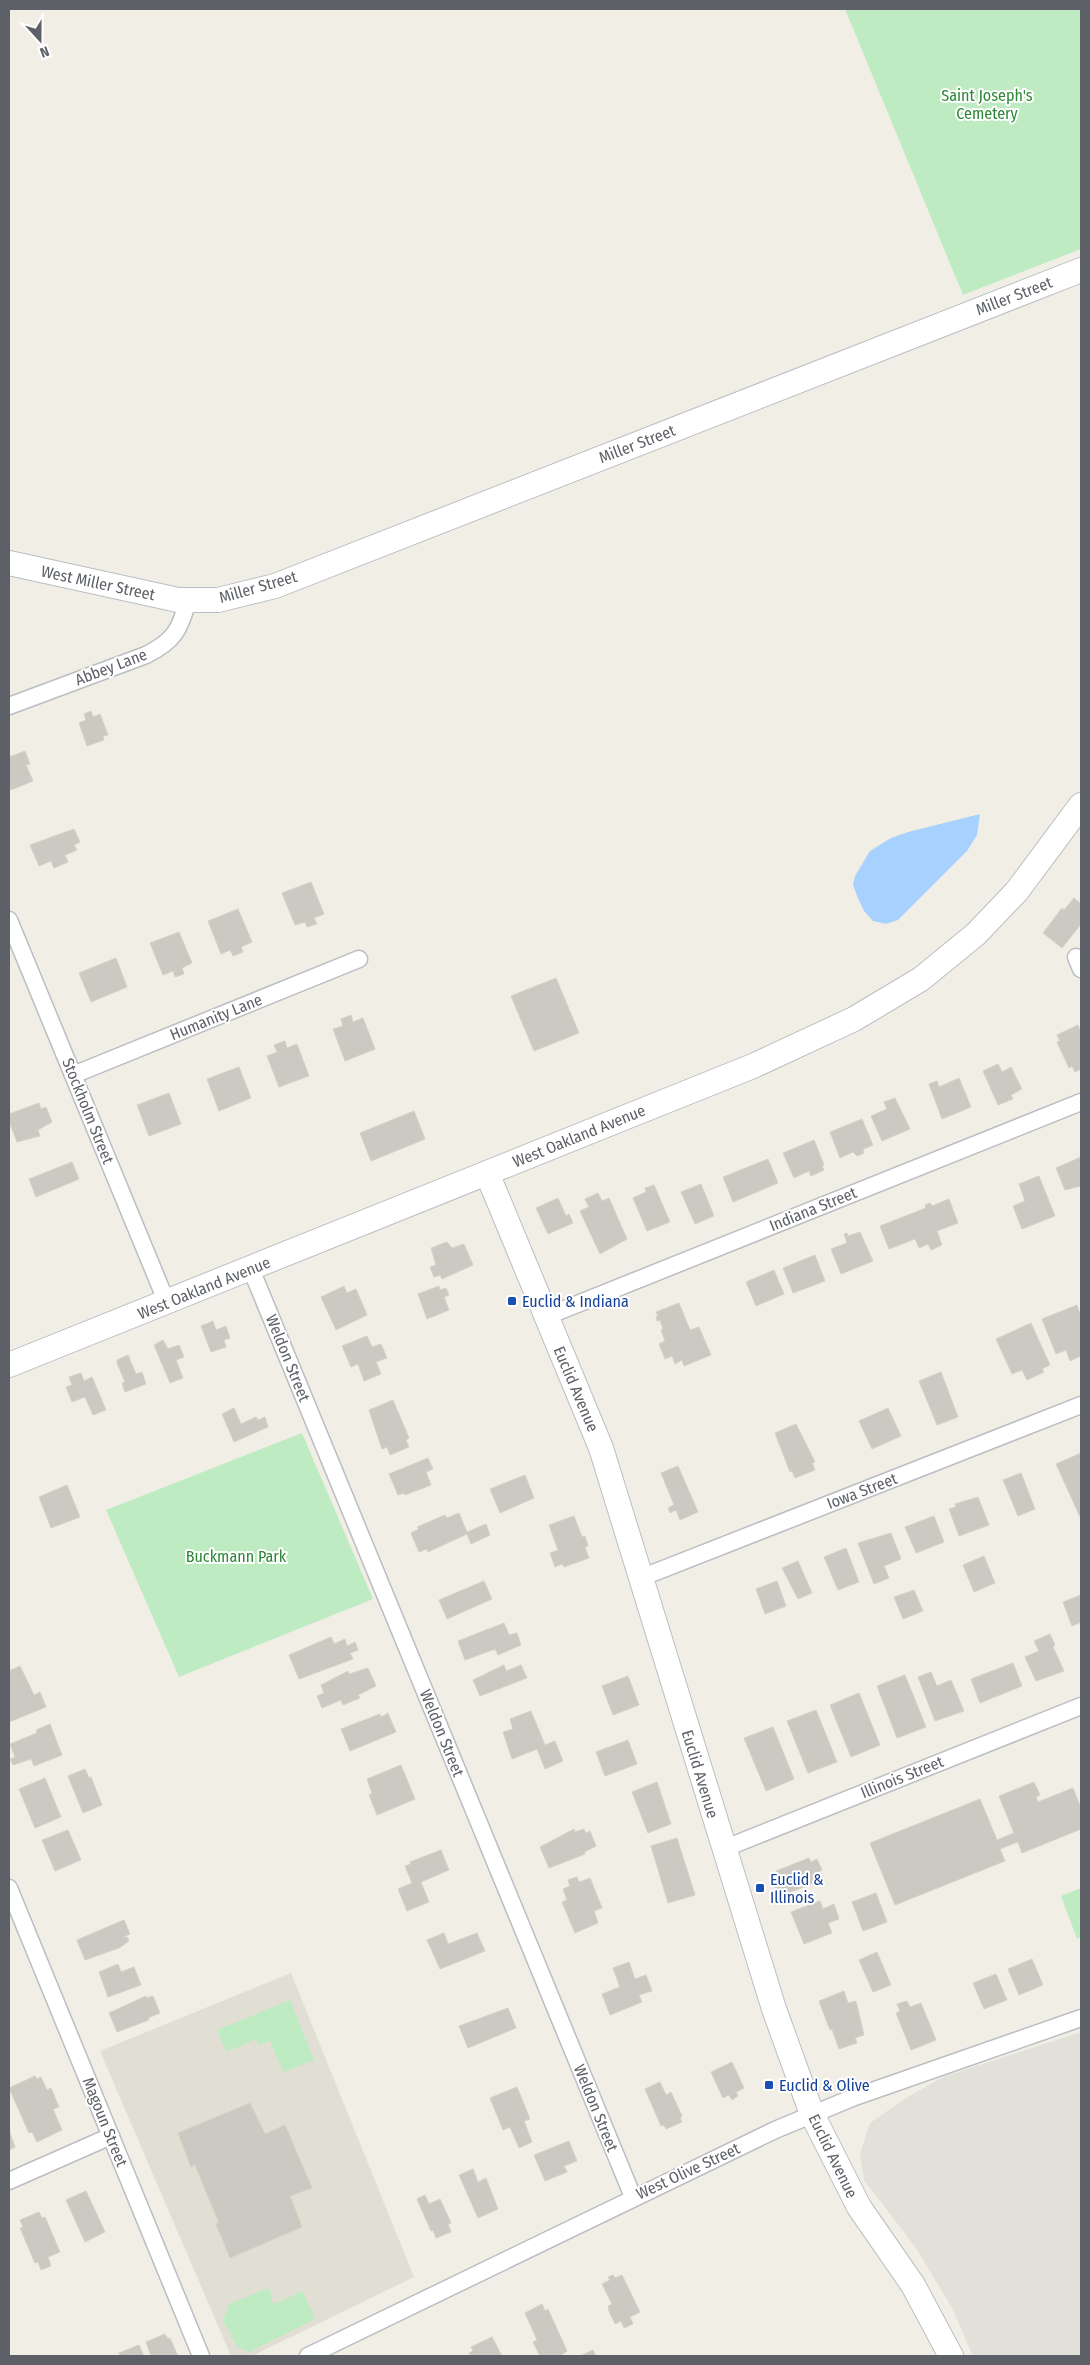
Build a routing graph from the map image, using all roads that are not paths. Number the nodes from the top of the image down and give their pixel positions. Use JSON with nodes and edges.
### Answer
{"nodes":[{"id":1,"x":1081,"y":270,"type":"edge"},
{"id":2,"x":9,"y":563,"type":"edge"},
{"id":3,"x":188,"y":600,"type":"junction"},
{"id":4,"x":9,"y":706,"type":"edge"},
{"id":5,"x":1081,"y":805,"type":"edge"},
{"id":6,"x":9,"y":920,"type":"edge"},
{"id":7,"x":359,"y":959,"type":"dead end"},
{"id":8,"x":73,"y":1075,"type":"junction"},
{"id":9,"x":1081,"y":1102,"type":"edge"},
{"id":10,"x":487,"y":1173,"type":"junction"},
{"id":11,"x":251,"y":1269,"type":"junction"},
{"id":12,"x":167,"y":1303,"type":"junction"},
{"id":13,"x":545,"y":1317,"type":"junction"},
{"id":14,"x":9,"y":1365,"type":"edge"},
{"id":15,"x":1081,"y":1405,"type":"edge"},
{"id":16,"x":642,"y":1577,"type":"junction"},
{"id":17,"x":1081,"y":1706,"type":"edge"},
{"id":18,"x":723,"y":1849,"type":"junction"},
{"id":19,"x":9,"y":1888,"type":"edge"},
{"id":20,"x":1081,"y":2018,"type":"edge"},
{"id":21,"x":812,"y":2114,"type":"junction"},
{"id":22,"x":111,"y":2136,"type":"junction"},
{"id":23,"x":9,"y":2181,"type":"edge"},
{"id":24,"x":633,"y":2197,"type":"junction"},
{"id":25,"x":202,"y":2356,"type":"edge"},
{"id":26,"x":308,"y":2356,"type":"edge"},
{"id":27,"x":951,"y":2356,"type":"edge"}],
"edges":[{"from":1,"to":3,"type":"street","name":"Miller Street"},
{"from":2,"to":3,"type":"street","name":"West Miller Street"},
{"from":3,"to":4,"type":"street","name":"Abbey Lane"},
{"from":5,"to":10,"type":"street","name":"West Oakland Avenue"},
{"from":6,"to":8,"type":"street","name":"Stockholm Street"},
{"from":7,"to":8,"type":"street","name":"Humanity Lane"},
{"from":8,"to":12,"type":"street","name":"Stockholm Street"},
{"from":9,"to":13,"type":"street","name":"Indiana Street"},
{"from":10,"to":11,"type":"street","name":"West Oakland Avenue"},
{"from":10,"to":13,"type":"street","name":"Euclid Avenue"},
{"from":11,"to":12,"type":"street","name":"West Oakland Avenue"},
{"from":11,"to":24,"type":"street","name":"Weldon Street"},
{"from":12,"to":14,"type":"street","name":"West Oakland Avenue"},
{"from":13,"to":16,"type":"street","name":"Euclid Avenue"},
{"from":15,"to":16,"type":"street","name":"Iowa Street"},
{"from":16,"to":18,"type":"street","name":"Euclid Avenue"},
{"from":17,"to":18,"type":"street","name":"Illinois Street"},
{"from":18,"to":21,"type":"street","name":"Euclid Avenue"},
{"from":19,"to":22,"type":"street","name":"Magoun Street"},
{"from":20,"to":21,"type":"street","name":"West Olive Street"},
{"from":21,"to":24,"type":"street","name":"West Olive Street"},
{"from":21,"to":27,"type":"street","name":"Euclid Avenue"},
{"from":22,"to":23,"type":"street"},
{"from":22,"to":25,"type":"street","name":"Magoun Street"},
{"from":24,"to":26,"type":"street","name":"West Olive Street"}]}
